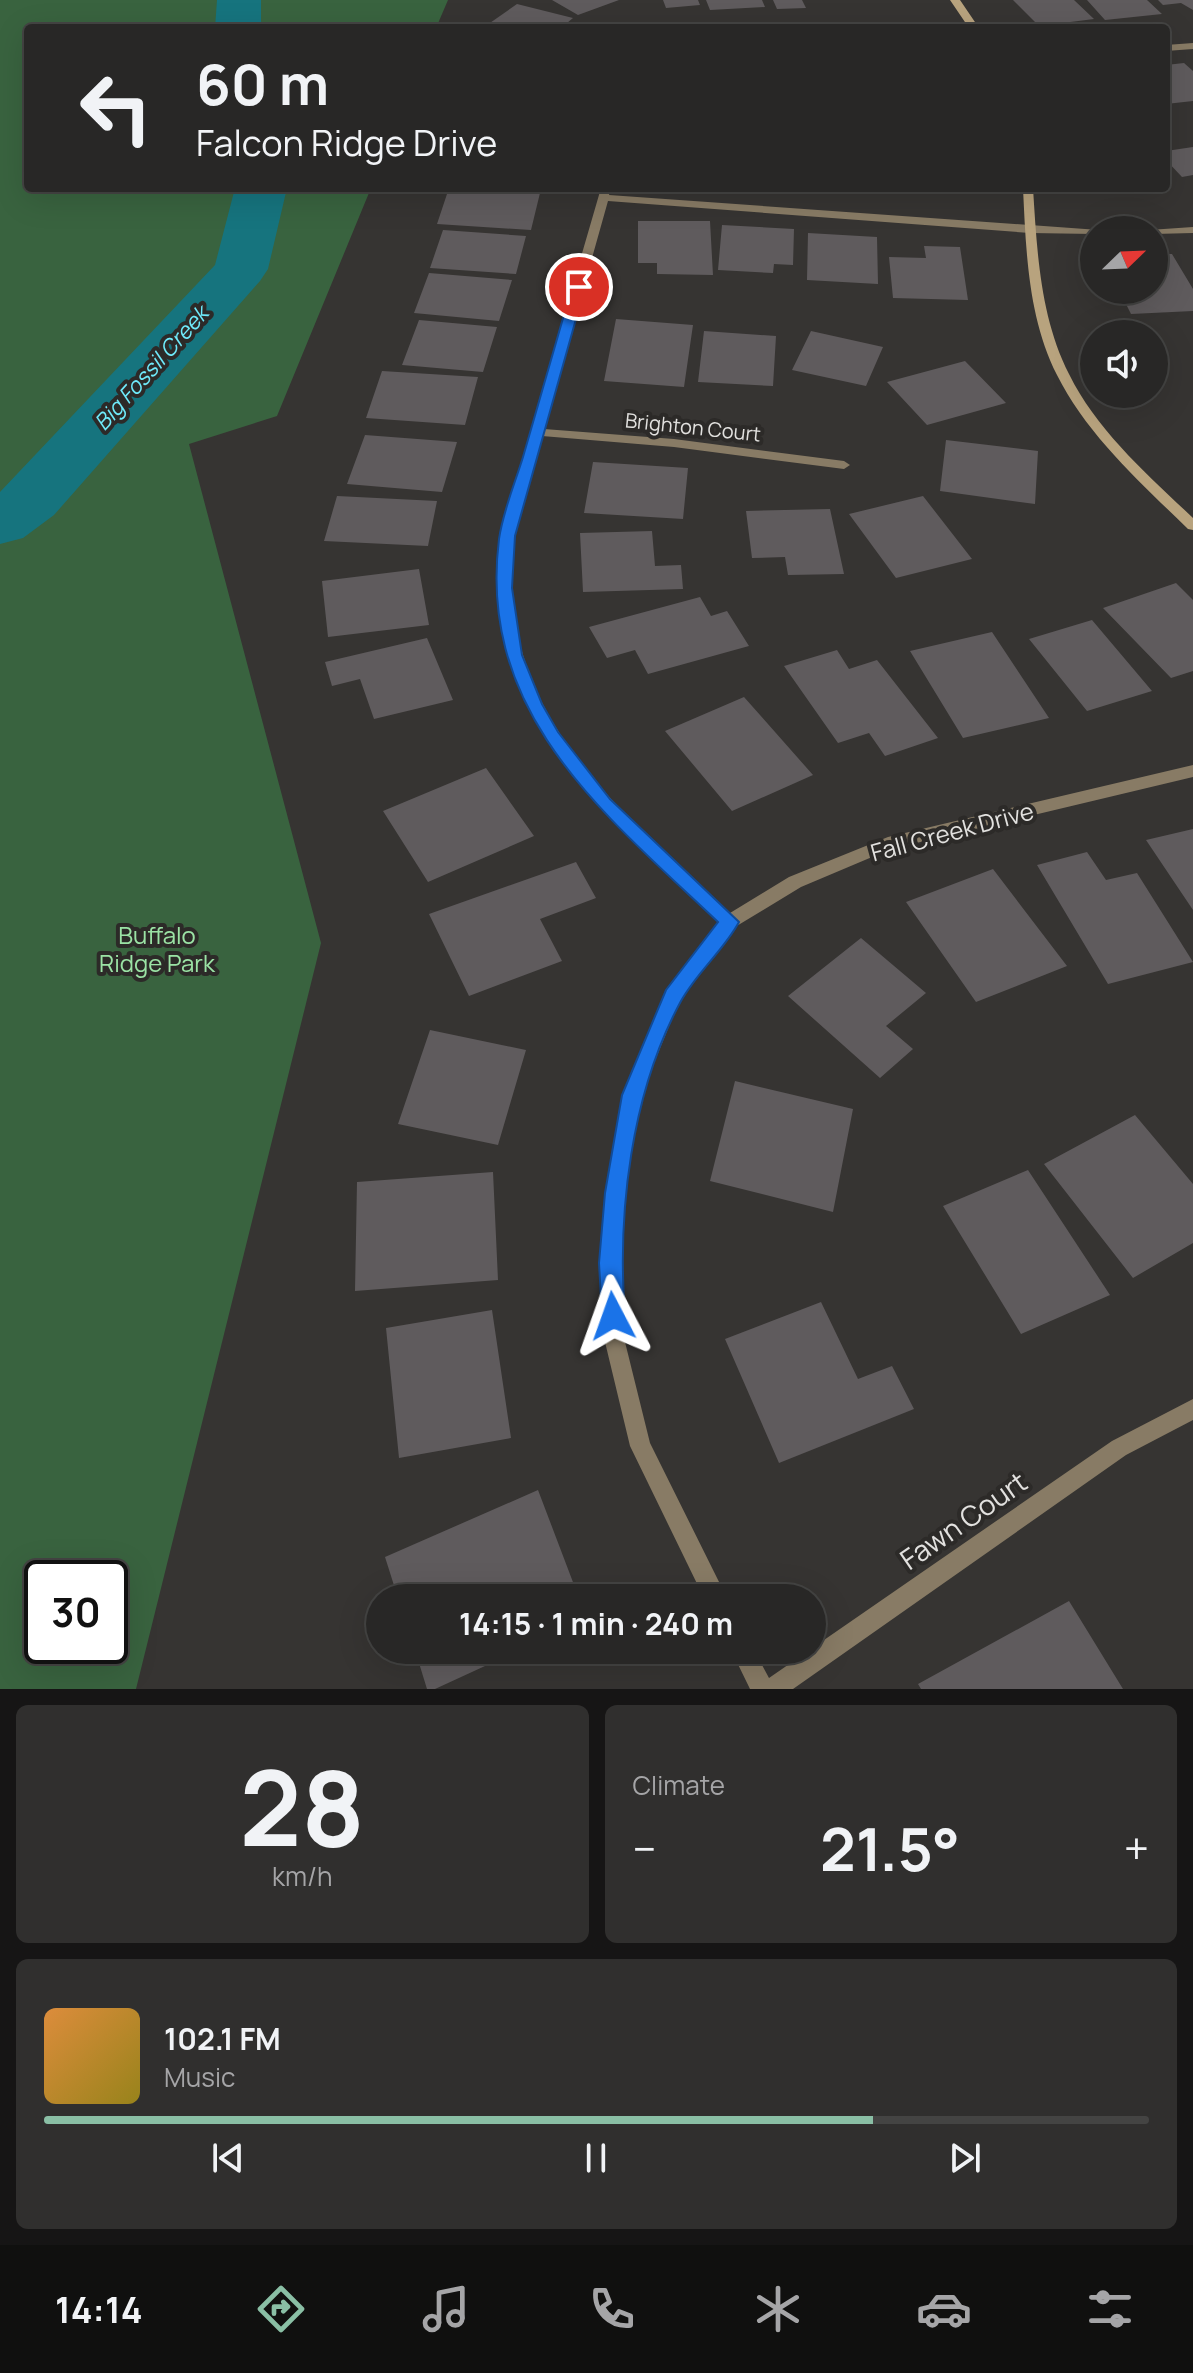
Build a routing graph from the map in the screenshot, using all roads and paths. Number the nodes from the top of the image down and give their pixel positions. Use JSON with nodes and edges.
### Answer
{"nodes":[{"id":1,"x":955,"y":0,"type":"edge"},
{"id":2,"x":971,"y":24,"type":"edge"},
{"id":3,"x":1193,"y":46,"type":"edge"},
{"id":4,"x":1170,"y":48,"type":"edge"},
{"id":5,"x":1028,"y":192,"type":"edge"},
{"id":6,"x":606,"y":193,"type":"edge"},
{"id":7,"x":1030,"y":230,"type":"junction"},
{"id":8,"x":1193,"y":230,"type":"edge"},
{"id":9,"x":1080,"y":231,"type":"edge"},
{"id":10,"x":1168,"y":231,"type":"edge"},
{"id":11,"x":537,"y":432,"type":"junction"},
{"id":12,"x":844,"y":465,"type":"dead end"},
{"id":13,"x":1193,"y":526,"type":"edge"},
{"id":14,"x":1193,"y":771,"type":"edge"},
{"id":15,"x":729,"y":922,"type":"junction"},
{"id":16,"x":1193,"y":1409,"type":"edge"},
{"id":17,"x":709,"y":1584,"type":"edge"},
{"id":18,"x":749,"y":1664,"type":"edge"},
{"id":19,"x":762,"y":1689,"type":"edge"},
{"id":20,"x":773,"y":1689,"type":"edge"}],
"edges":[{"from":1,"to":2,"type":"street"},
{"from":3,"to":4,"type":"street"},
{"from":5,"to":7,"type":"street"},
{"from":6,"to":7,"type":"street"},
{"from":6,"to":11,"type":"street"},
{"from":7,"to":9,"type":"street"},
{"from":7,"to":13,"type":"street"},
{"from":8,"to":10,"type":"street"},
{"from":11,"to":12,"type":"street","name":"Brighton Court"},
{"from":11,"to":15,"type":"street"},
{"from":14,"to":15,"type":"street","name":"Fall Creek Drive"},
{"from":15,"to":17,"type":"street","name":"Fall Creek Drive"},
{"from":16,"to":20,"type":"street","name":"Fawn Court"},
{"from":18,"to":19,"type":"street"}]}
